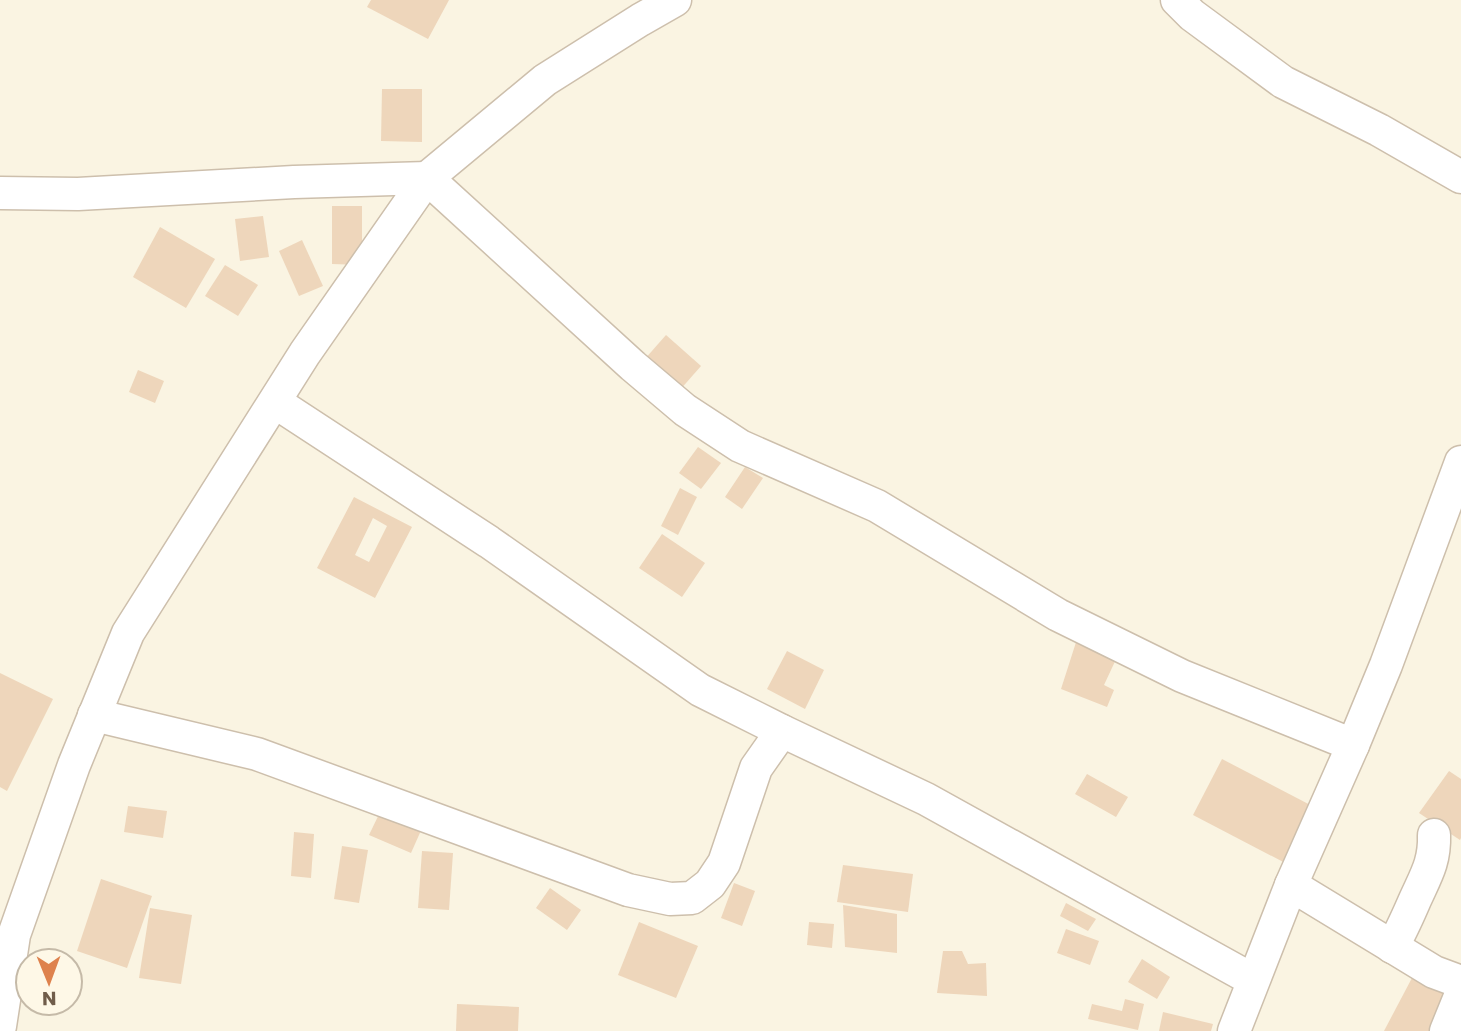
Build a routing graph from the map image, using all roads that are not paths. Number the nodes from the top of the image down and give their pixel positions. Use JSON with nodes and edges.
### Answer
{"nodes":[{"id":1,"x":675,"y":0,"type":"edge"},
{"id":2,"x":1177,"y":0,"type":"edge"},
{"id":3,"x":1461,"y":177,"type":"edge"},
{"id":4,"x":427,"y":178,"type":"junction"},
{"id":5,"x":0,"y":193,"type":"edge"},
{"id":6,"x":275,"y":402,"type":"junction"},
{"id":7,"x":1461,"y":462,"type":"edge"},
{"id":8,"x":94,"y":715,"type":"junction"},
{"id":9,"x":782,"y":731,"type":"junction"},
{"id":10,"x":1353,"y":745,"type":"junction"},
{"id":11,"x":1434,"y":835,"type":"dead end"},
{"id":12,"x":1292,"y":885,"type":"junction"},
{"id":13,"x":1392,"y":947,"type":"junction"},
{"id":14,"x":1253,"y":980,"type":"junction"},
{"id":15,"x":1461,"y":982,"type":"edge"},
{"id":16,"x":1461,"y":994,"type":"edge"},
{"id":17,"x":0,"y":1026,"type":"edge"},
{"id":18,"x":1234,"y":1031,"type":"edge"},
{"id":19,"x":1446,"y":1031,"type":"edge"}],
"edges":[{"from":1,"to":4,"type":"street"},
{"from":2,"to":3,"type":"street"},
{"from":4,"to":5,"type":"street"},
{"from":4,"to":6,"type":"street"},
{"from":4,"to":10,"type":"street"},
{"from":6,"to":8,"type":"street"},
{"from":6,"to":9,"type":"street"},
{"from":7,"to":10,"type":"street"},
{"from":8,"to":9,"type":"street"},
{"from":8,"to":17,"type":"street"},
{"from":9,"to":14,"type":"street"},
{"from":10,"to":12,"type":"street"},
{"from":11,"to":13,"type":"street"},
{"from":12,"to":13,"type":"street"},
{"from":12,"to":14,"type":"street"},
{"from":13,"to":15,"type":"street"},
{"from":14,"to":18,"type":"street"},
{"from":16,"to":19,"type":"street"}]}
